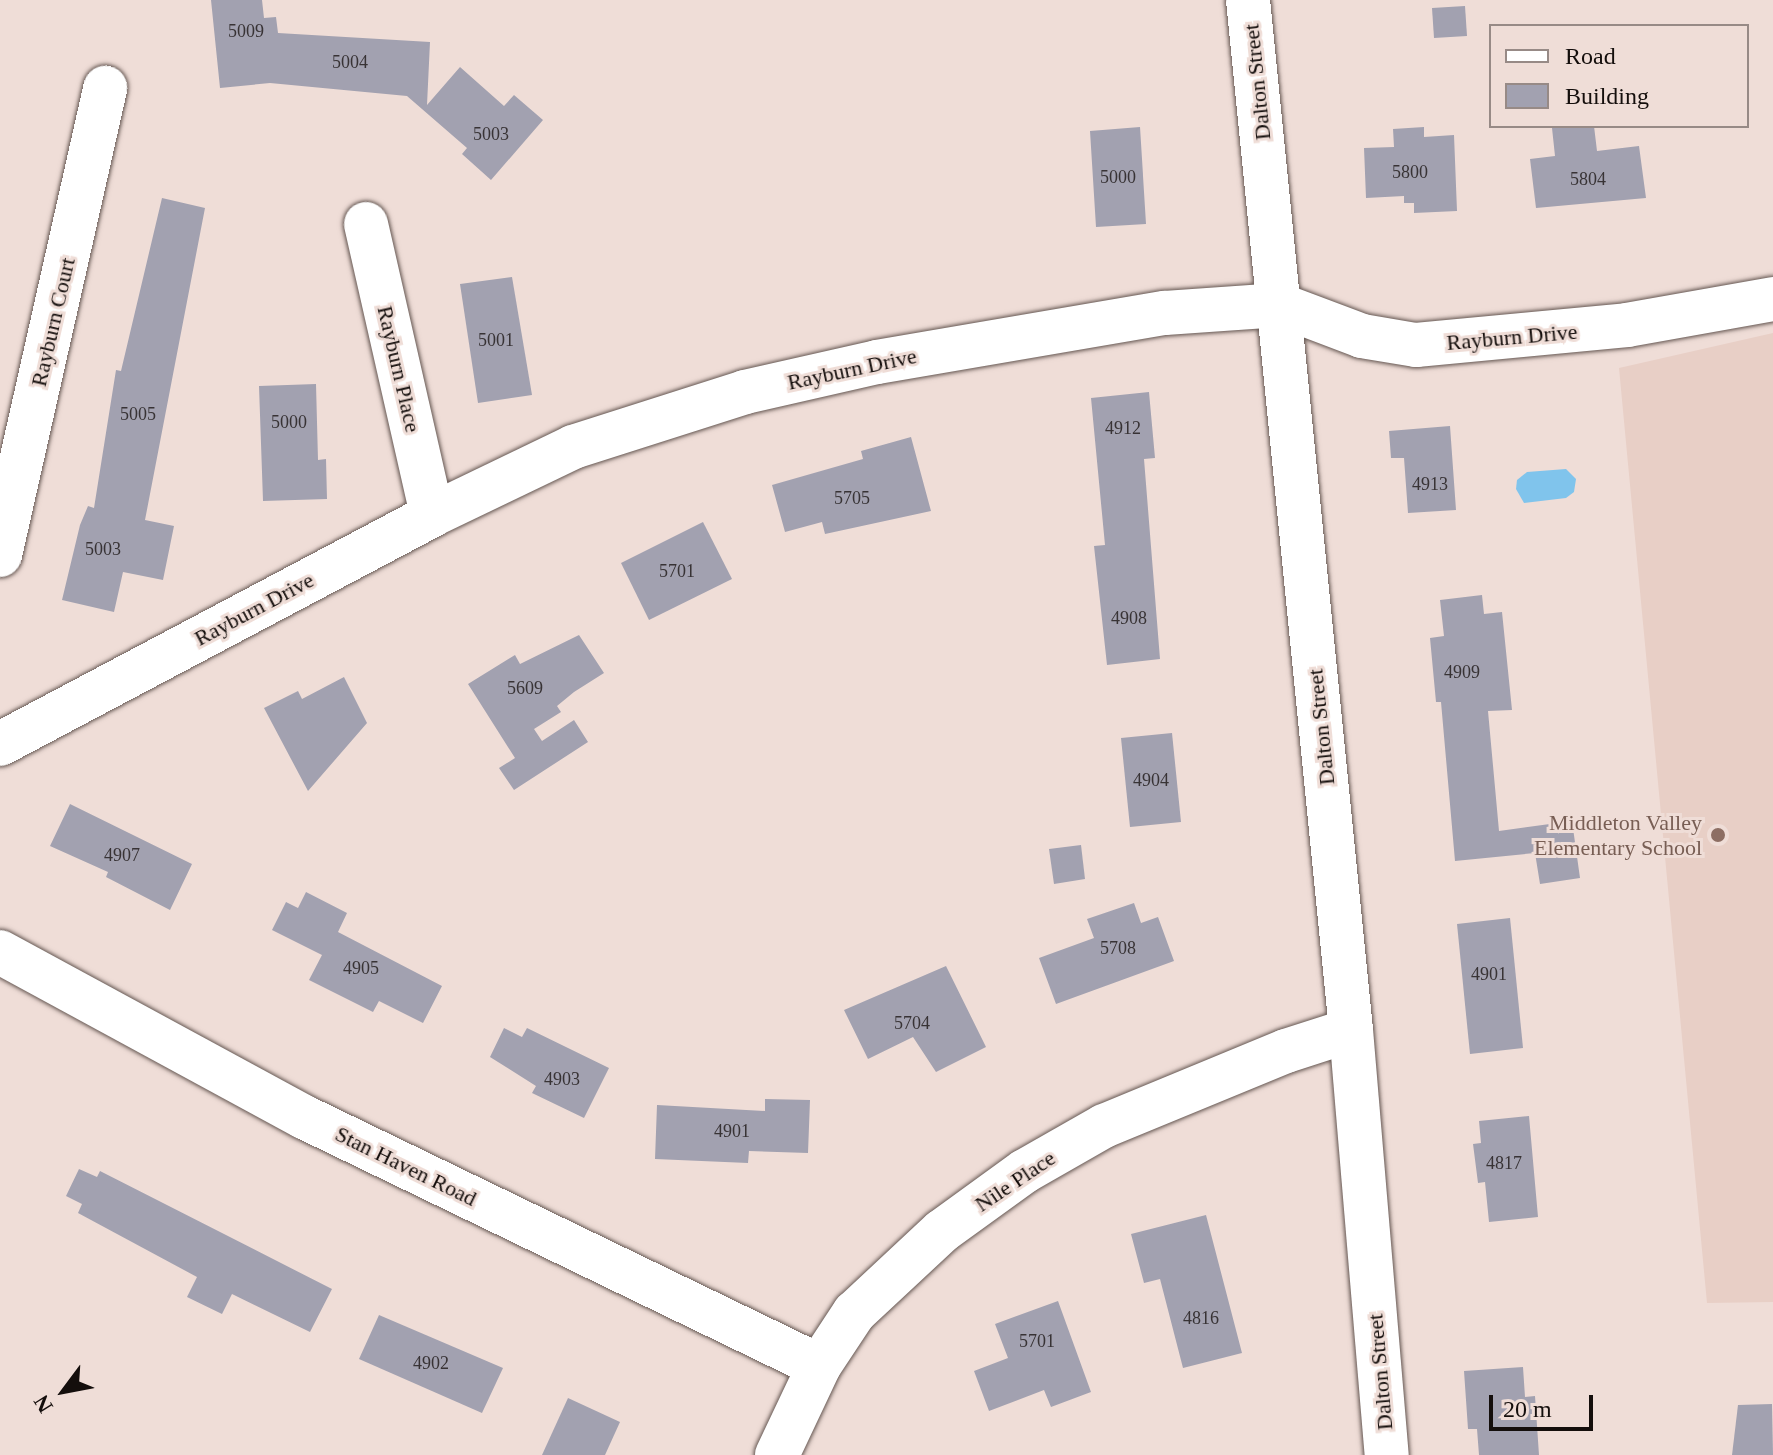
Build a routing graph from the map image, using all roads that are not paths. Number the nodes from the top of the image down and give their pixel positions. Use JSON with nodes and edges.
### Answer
{"nodes":[{"id":1,"x":1248,"y":0,"type":"edge"},
{"id":2,"x":105,"y":88,"type":"dead end"},
{"id":3,"x":366,"y":224,"type":"dead end"},
{"id":4,"x":1773,"y":299,"type":"edge"},
{"id":5,"x":1280,"y":305,"type":"junction"},
{"id":6,"x":432,"y":515,"type":"junction"},
{"id":7,"x":0,"y":555,"type":"edge"},
{"id":8,"x":5,"y":733,"type":"edge"},
{"id":9,"x":0,"y":952,"type":"edge"},
{"id":10,"x":1351,"y":1030,"type":"junction"},
{"id":11,"x":819,"y":1366,"type":"junction"},
{"id":12,"x":777,"y":1455,"type":"edge"},
{"id":13,"x":1387,"y":1455,"type":"edge"}],
"edges":[{"from":1,"to":5,"type":"street","name":"Dalton Street"},
{"from":2,"to":7,"type":"street","name":"Rayburn Court"},
{"from":3,"to":6,"type":"street","name":"Rayburn Place"},
{"from":4,"to":5,"type":"street","name":"Rayburn Drive"},
{"from":5,"to":6,"type":"street","name":"Rayburn Drive"},
{"from":5,"to":10,"type":"street","name":"Dalton Street"},
{"from":6,"to":8,"type":"street","name":"Rayburn Drive"},
{"from":9,"to":11,"type":"street","name":"Stan Haven Road"},
{"from":10,"to":11,"type":"street","name":"Nile Place"},
{"from":10,"to":13,"type":"street","name":"Dalton Street"},
{"from":11,"to":12,"type":"street","name":"Nile Place"}]}
